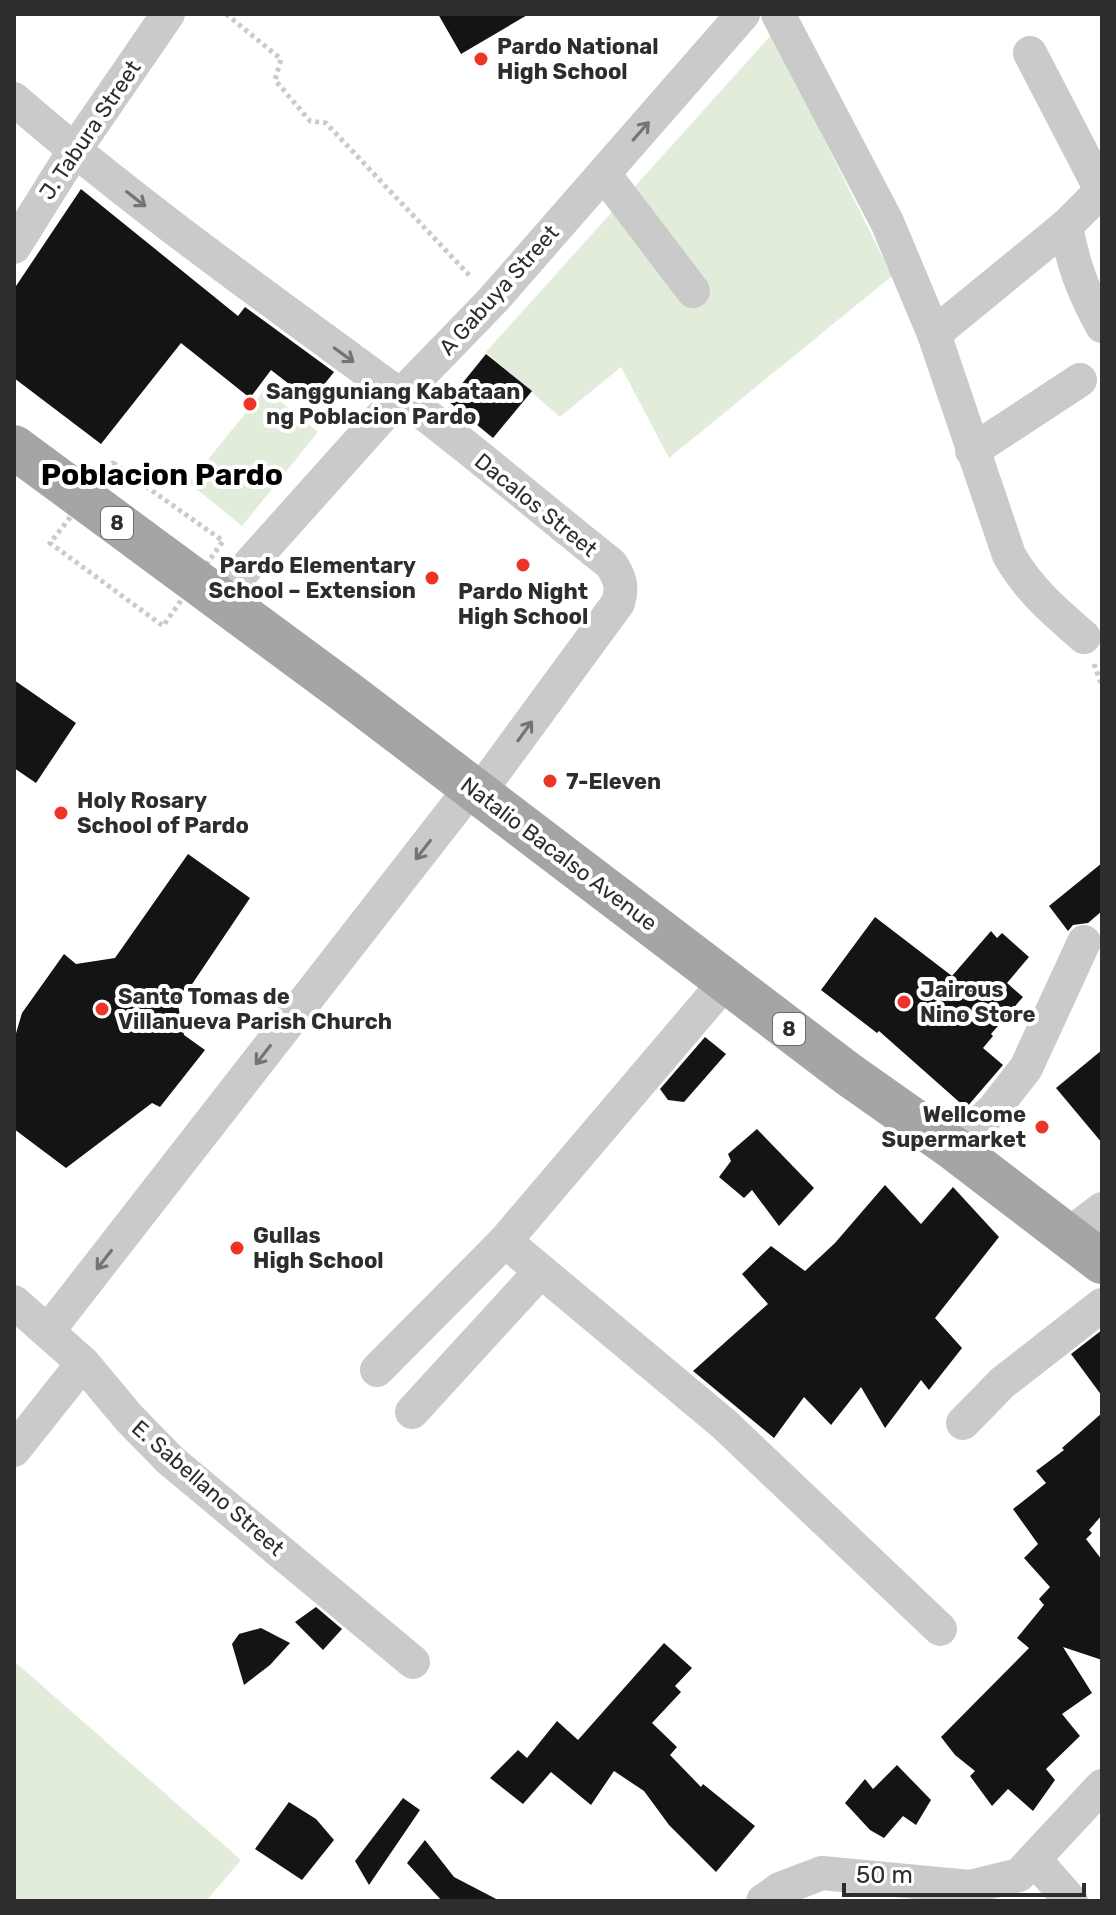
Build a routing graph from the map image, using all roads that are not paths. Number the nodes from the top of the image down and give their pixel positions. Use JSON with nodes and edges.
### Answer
{"nodes":[{"id":1,"x":168,"y":14,"type":"edge"},
{"id":2,"x":743,"y":14,"type":"edge"},
{"id":3,"x":778,"y":14,"type":"edge"},
{"id":4,"x":1030,"y":53,"type":"dead end"},
{"id":5,"x":14,"y":99,"type":"edge"},
{"id":6,"x":74,"y":151,"type":"junction"},
{"id":7,"x":604,"y":174,"type":"junction"},
{"id":8,"x":1102,"y":190,"type":"edge"},
{"id":9,"x":1066,"y":226,"type":"junction"},
{"id":10,"x":14,"y":247,"type":"edge"},
{"id":11,"x":693,"y":291,"type":"dead end"},
{"id":12,"x":1102,"y":326,"type":"edge"},
{"id":13,"x":934,"y":334,"type":"junction"},
{"id":14,"x":1080,"y":380,"type":"dead end"},
{"id":15,"x":400,"y":396,"type":"junction"},
{"id":16,"x":14,"y":447,"type":"edge"},
{"id":17,"x":972,"y":451,"type":"junction"},
{"id":18,"x":219,"y":598,"type":"junction"},
{"id":19,"x":1084,"y":637,"type":"dead end"},
{"id":20,"x":475,"y":791,"type":"junction"},
{"id":21,"x":1084,"y":942,"type":"dead end"},
{"id":22,"x":726,"y":981,"type":"junction"},
{"id":23,"x":953,"y":1148,"type":"junction"},
{"id":24,"x":1085,"y":1222,"type":"edge"},
{"id":25,"x":505,"y":1241,"type":"junction"},
{"id":26,"x":1102,"y":1262,"type":"edge"},
{"id":27,"x":541,"y":1271,"type":"junction"},
{"id":28,"x":14,"y":1302,"type":"edge"},
{"id":29,"x":1102,"y":1305,"type":"edge"},
{"id":30,"x":48,"y":1331,"type":"junction"},
{"id":31,"x":83,"y":1363,"type":"junction"},
{"id":32,"x":377,"y":1370,"type":"dead end"},
{"id":33,"x":412,"y":1412,"type":"dead end"},
{"id":34,"x":963,"y":1423,"type":"dead end"},
{"id":35,"x":14,"y":1450,"type":"edge"},
{"id":36,"x":940,"y":1629,"type":"dead end"},
{"id":37,"x":413,"y":1662,"type":"dead end"},
{"id":38,"x":1102,"y":1786,"type":"edge"},
{"id":39,"x":1035,"y":1860,"type":"junction"},
{"id":40,"x":763,"y":1901,"type":"edge"},
{"id":41,"x":1071,"y":1901,"type":"edge"}],
"edges":[{"from":1,"to":6,"type":"street","name":"J. Tabura Street"},
{"from":7,"to":2,"type":"street","name":"A Gabuya Street","one_way":true},
{"from":3,"to":13,"type":"street"},
{"from":4,"to":8,"type":"street"},
{"from":5,"to":6,"type":"street","name":"Dacalos Street"},
{"from":6,"to":10,"type":"street","name":"J. Tabura Street"},
{"from":6,"to":15,"type":"street","name":"Dacalos Street","one_way":true},
{"from":7,"to":11,"type":"street"},
{"from":7,"to":15,"type":"street","name":"A Gabuya Street"},
{"from":8,"to":9,"type":"street"},
{"from":9,"to":12,"type":"street"},
{"from":9,"to":13,"type":"street"},
{"from":13,"to":17,"type":"street"},
{"from":14,"to":17,"type":"street"},
{"from":15,"to":18,"type":"street","name":"A Gabuya Street"},
{"from":20,"to":15,"type":"street","name":"Dacalos Street","one_way":true},
{"from":16,"to":18,"type":"main road","name":"Natalio Bacalso Avenue","number":"8"},
{"from":17,"to":19,"type":"street"},
{"from":18,"to":20,"type":"main road","name":"Natalio Bacalso Avenue","number":"8"},
{"from":20,"to":22,"type":"main road","name":"Natalio Bacalso Avenue","number":"8"},
{"from":20,"to":30,"type":"street","one_way":true},
{"from":21,"to":23,"type":"street"},
{"from":22,"to":23,"type":"main road","name":"Natalio Bacalso Avenue","number":"8"},
{"from":22,"to":25,"type":"street"},
{"from":23,"to":24,"type":"main road","name":"Natalio Bacalso Avenue","number":"8"},
{"from":24,"to":26,"type":"main road","name":"Natalio Bacalso Avenue","number":"8"},
{"from":25,"to":27,"type":"street"},
{"from":25,"to":32,"type":"street"},
{"from":27,"to":33,"type":"street"},
{"from":27,"to":36,"type":"street"},
{"from":28,"to":30,"type":"street","name":"E. Sabellano Street"},
{"from":29,"to":34,"type":"street"},
{"from":30,"to":31,"type":"street","name":"E. Sabellano Street"},
{"from":31,"to":35,"type":"street"},
{"from":31,"to":37,"type":"street","name":"E. Sabellano Street"},
{"from":38,"to":39,"type":"street"},
{"from":39,"to":40,"type":"street"},
{"from":39,"to":41,"type":"street"}]}
